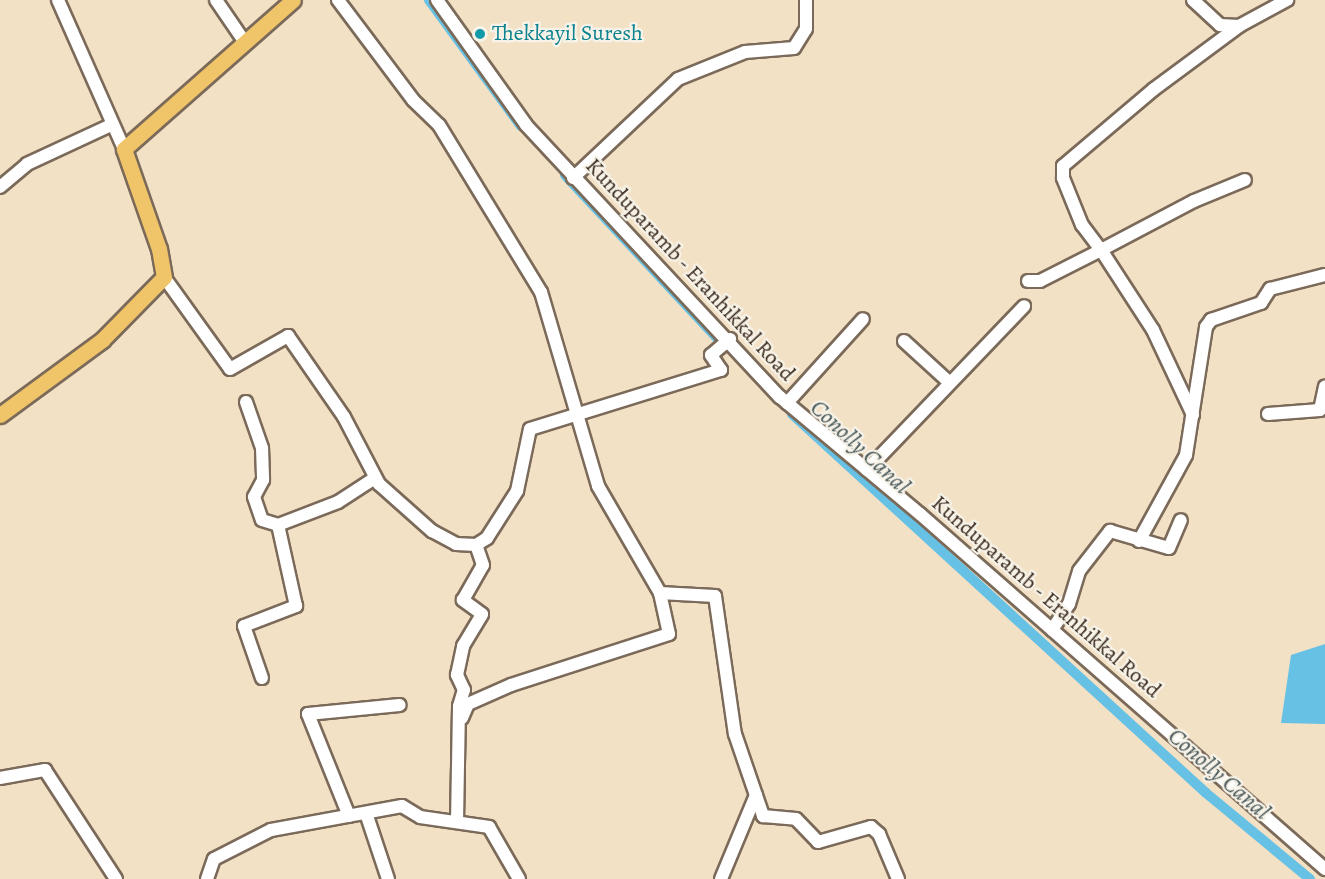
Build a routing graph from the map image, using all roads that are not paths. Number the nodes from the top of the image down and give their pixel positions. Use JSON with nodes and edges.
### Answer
{"nodes":[{"id":1,"x":58,"y":0,"type":"edge"},
{"id":2,"x":216,"y":0,"type":"edge"},
{"id":3,"x":293,"y":0,"type":"edge"},
{"id":4,"x":338,"y":0,"type":"edge"},
{"id":5,"x":437,"y":0,"type":"edge"},
{"id":6,"x":806,"y":0,"type":"edge"},
{"id":7,"x":1192,"y":0,"type":"edge"},
{"id":8,"x":1287,"y":0,"type":"edge"},
{"id":9,"x":1239,"y":26,"type":"junction"},
{"id":10,"x":246,"y":44,"type":"junction"},
{"id":11,"x":111,"y":125,"type":"junction"},
{"id":12,"x":124,"y":149,"type":"junction"},
{"id":13,"x":573,"y":178,"type":"junction"},
{"id":14,"x":1245,"y":180,"type":"dead end"},
{"id":15,"x":0,"y":187,"type":"edge"},
{"id":16,"x":1101,"y":250,"type":"junction"},
{"id":17,"x":1325,"y":276,"type":"edge"},
{"id":18,"x":164,"y":277,"type":"junction"},
{"id":19,"x":1028,"y":281,"type":"dead end"},
{"id":20,"x":1024,"y":306,"type":"dead end"},
{"id":21,"x":862,"y":319,"type":"dead end"},
{"id":22,"x":729,"y":340,"type":"junction"},
{"id":23,"x":904,"y":341,"type":"dead end"},
{"id":24,"x":950,"y":383,"type":"junction"},
{"id":25,"x":1325,"y":387,"type":"edge"},
{"id":26,"x":246,"y":402,"type":"dead end"},
{"id":27,"x":787,"y":403,"type":"junction"},
{"id":28,"x":1268,"y":414,"type":"dead end"},
{"id":29,"x":0,"y":415,"type":"edge"},
{"id":30,"x":1193,"y":416,"type":"junction"},
{"id":31,"x":576,"y":417,"type":"junction"},
{"id":32,"x":867,"y":470,"type":"junction"},
{"id":33,"x":375,"y":478,"type":"junction"},
{"id":34,"x":1181,"y":519,"type":"dead end"},
{"id":35,"x":278,"y":525,"type":"junction"},
{"id":36,"x":1139,"y":541,"type":"junction"},
{"id":37,"x":476,"y":545,"type":"junction"},
{"id":38,"x":660,"y":593,"type":"junction"},
{"id":39,"x":1052,"y":630,"type":"junction"},
{"id":40,"x":262,"y":678,"type":"dead end"},
{"id":41,"x":400,"y":705,"type":"dead end"},
{"id":42,"x":461,"y":722,"type":"junction"},
{"id":43,"x":0,"y":778,"type":"edge"},
{"id":44,"x":756,"y":795,"type":"junction"},
{"id":45,"x":366,"y":813,"type":"junction"},
{"id":46,"x":349,"y":816,"type":"junction"},
{"id":47,"x":457,"y":822,"type":"junction"},
{"id":48,"x":1325,"y":869,"type":"edge"},
{"id":49,"x":116,"y":879,"type":"edge"},
{"id":50,"x":207,"y":879,"type":"edge"},
{"id":51,"x":388,"y":879,"type":"edge"},
{"id":52,"x":519,"y":879,"type":"edge"},
{"id":53,"x":721,"y":879,"type":"edge"},
{"id":54,"x":898,"y":879,"type":"edge"}],
"edges":[{"from":1,"to":11,"type":"street"},
{"from":2,"to":10,"type":"street"},
{"from":3,"to":10,"type":"main road"},
{"from":4,"to":31,"type":"street"},
{"from":5,"to":13,"type":"street","name":"Kunduparamb - Eranhikkal Road"},
{"from":6,"to":13,"type":"street"},
{"from":7,"to":9,"type":"street"},
{"from":8,"to":9,"type":"street"},
{"from":9,"to":16,"type":"street"},
{"from":10,"to":12,"type":"main road"},
{"from":11,"to":12,"type":"street"},
{"from":11,"to":15,"type":"street"},
{"from":12,"to":18,"type":"main road"},
{"from":13,"to":22,"type":"street","name":"Kunduparamb - Eranhikkal Road"},
{"from":14,"to":16,"type":"street"},
{"from":16,"to":19,"type":"street"},
{"from":16,"to":30,"type":"street"},
{"from":17,"to":30,"type":"street"},
{"from":18,"to":29,"type":"main road"},
{"from":18,"to":33,"type":"street"},
{"from":20,"to":24,"type":"street"},
{"from":21,"to":27,"type":"street"},
{"from":22,"to":27,"type":"street","name":"Kunduparamb - Eranhikkal Road"},
{"from":22,"to":31,"type":"street"},
{"from":23,"to":24,"type":"street"},
{"from":24,"to":32,"type":"street"},
{"from":25,"to":28,"type":"street"},
{"from":26,"to":35,"type":"street"},
{"from":27,"to":32,"type":"street","name":"Kunduparamb - Eranhikkal Road"},
{"from":30,"to":36,"type":"street"},
{"from":31,"to":37,"type":"street"},
{"from":31,"to":38,"type":"street"},
{"from":32,"to":39,"type":"street","name":"Kunduparamb - Eranhikkal Road"},
{"from":33,"to":35,"type":"street"},
{"from":33,"to":37,"type":"street"},
{"from":34,"to":36,"type":"street"},
{"from":35,"to":40,"type":"street"},
{"from":36,"to":39,"type":"street"},
{"from":37,"to":42,"type":"street"},
{"from":38,"to":42,"type":"street"},
{"from":38,"to":44,"type":"street"},
{"from":39,"to":48,"type":"street","name":"Kunduparamb - Eranhikkal Road"},
{"from":41,"to":46,"type":"street"},
{"from":42,"to":47,"type":"street"},
{"from":43,"to":49,"type":"street"},
{"from":44,"to":53,"type":"street"},
{"from":44,"to":54,"type":"street"},
{"from":45,"to":46,"type":"street"},
{"from":45,"to":47,"type":"street"},
{"from":45,"to":51,"type":"street"},
{"from":46,"to":50,"type":"street"},
{"from":47,"to":52,"type":"street"}]}
